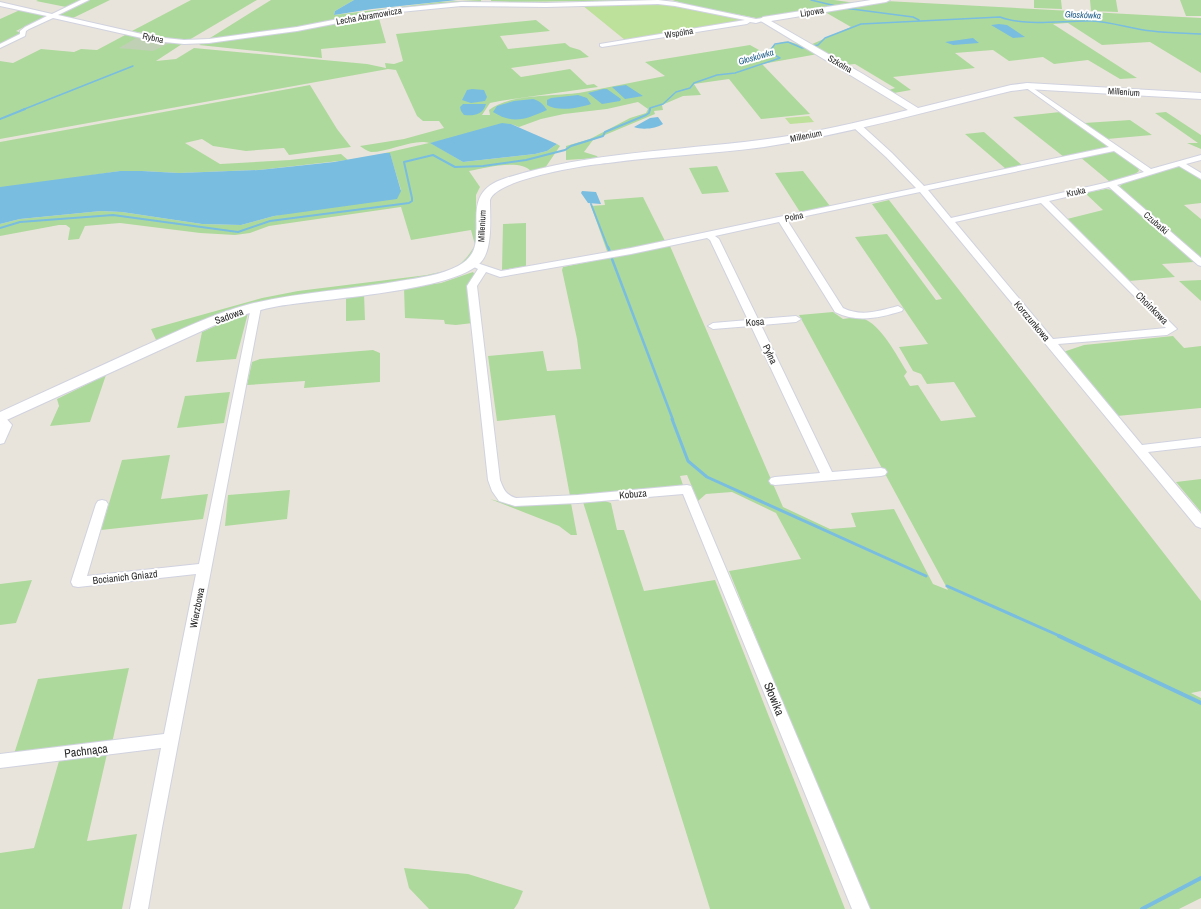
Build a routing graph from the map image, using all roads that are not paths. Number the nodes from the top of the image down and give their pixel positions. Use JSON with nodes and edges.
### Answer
{"nodes":[{"id":1,"x":86,"y":0,"type":"edge"},
{"id":2,"x":886,"y":0,"type":"edge"},
{"id":3,"x":0,"y":4,"type":"edge"},
{"id":4,"x":53,"y":16,"type":"junction"},
{"id":5,"x":760,"y":20,"type":"junction"},
{"id":6,"x":309,"y":27,"type":"joint"},
{"id":7,"x":602,"y":45,"type":"dead end"},
{"id":8,"x":1,"y":46,"type":"edge"},
{"id":9,"x":1027,"y":86,"type":"junction"},
{"id":10,"x":1201,"y":96,"type":"edge"},
{"id":11,"x":916,"y":111,"type":"junction"},
{"id":12,"x":856,"y":125,"type":"junction"},
{"id":13,"x":1115,"y":148,"type":"junction"},
{"id":14,"x":1201,"y":157,"type":"edge"},
{"id":15,"x":1179,"y":163,"type":"junction"},
{"id":16,"x":1150,"y":172,"type":"junction"},
{"id":17,"x":1201,"y":177,"type":"edge"},
{"id":18,"x":1111,"y":184,"type":"junction"},
{"id":19,"x":922,"y":189,"type":"junction"},
{"id":20,"x":1042,"y":199,"type":"junction"},
{"id":21,"x":782,"y":219,"type":"junction"},
{"id":22,"x":949,"y":221,"type":"junction"},
{"id":23,"x":709,"y":235,"type":"junction"},
{"id":24,"x":1201,"y":263,"type":"edge"},
{"id":25,"x":478,"y":267,"type":"junction"},
{"id":26,"x":256,"y":307,"type":"junction"},
{"id":27,"x":898,"y":309,"type":"dead end"},
{"id":28,"x":796,"y":319,"type":"dead end"},
{"id":29,"x":755,"y":322,"type":"junction"},
{"id":30,"x":713,"y":326,"type":"dead end"},
{"id":31,"x":1049,"y":342,"type":"junction"},
{"id":32,"x":0,"y":418,"type":"edge"},
{"id":33,"x":0,"y":440,"type":"edge"},
{"id":34,"x":1201,"y":442,"type":"edge"},
{"id":35,"x":1140,"y":448,"type":"junction"},
{"id":36,"x":881,"y":472,"type":"dead end"},
{"id":37,"x":828,"y":476,"type":"junction"},
{"id":38,"x":775,"y":481,"type":"dead end"},
{"id":39,"x":687,"y":489,"type":"joint"},
{"id":40,"x":578,"y":499,"type":"joint"},
{"id":41,"x":102,"y":504,"type":"dead end"},
{"id":42,"x":1201,"y":523,"type":"edge"},
{"id":43,"x":205,"y":568,"type":"junction"},
{"id":44,"x":171,"y":740,"type":"junction"},
{"id":45,"x":0,"y":761,"type":"edge"},
{"id":46,"x":139,"y":909,"type":"edge"},
{"id":47,"x":861,"y":909,"type":"edge"}],
"edges":[{"from":1,"to":4,"type":"street"},
{"from":2,"to":5,"type":"street","name":"Lipowa"},
{"from":3,"to":4,"type":"street","name":"Rybna"},
{"from":4,"to":6,"type":"street","name":"Rybna"},
{"from":4,"to":8,"type":"street"},
{"from":5,"to":6,"type":"street","name":"Lecha Abramowicza"},
{"from":5,"to":7,"type":"street","name":"Wspólna"},
{"from":5,"to":11,"type":"street","name":"Szkolna"},
{"from":9,"to":10,"type":"street","name":"Millenium"},
{"from":9,"to":11,"type":"street","name":"Millenium"},
{"from":9,"to":13,"type":"street"},
{"from":11,"to":12,"type":"street","name":"Millenium"},
{"from":12,"to":19,"type":"street","name":"Korczunkowa"},
{"from":12,"to":25,"type":"street","name":"Millenium"},
{"from":13,"to":16,"type":"street"},
{"from":13,"to":19,"type":"street","name":"Polna"},
{"from":14,"to":15,"type":"street","name":"Kruka"},
{"from":15,"to":16,"type":"street","name":"Kruka"},
{"from":15,"to":17,"type":"street"},
{"from":16,"to":18,"type":"street","name":"Kruka"},
{"from":18,"to":20,"type":"street","name":"Kruka"},
{"from":18,"to":24,"type":"street","name":"Czubatki"},
{"from":19,"to":21,"type":"street","name":"Polna"},
{"from":19,"to":22,"type":"street","name":"Korczunkowa"},
{"from":20,"to":22,"type":"street","name":"Kruka"},
{"from":20,"to":31,"type":"street","name":"Choinkowa"},
{"from":21,"to":23,"type":"street","name":"Polna"},
{"from":21,"to":27,"type":"street"},
{"from":22,"to":31,"type":"street","name":"Korczunkowa"},
{"from":23,"to":25,"type":"street","name":"Polna"},
{"from":23,"to":29,"type":"street","name":"Pylna"},
{"from":25,"to":26,"type":"street","name":"Sadowa"},
{"from":25,"to":40,"type":"street","name":"Millenium"},
{"from":26,"to":32,"type":"street","name":"Sadowa"},
{"from":26,"to":43,"type":"street","name":"Wierzbowa"},
{"from":28,"to":29,"type":"street","name":"Kosa"},
{"from":29,"to":30,"type":"street","name":"Kosa"},
{"from":29,"to":37,"type":"street","name":"Pylna"},
{"from":31,"to":35,"type":"street","name":"Korczunkowa"},
{"from":32,"to":33,"type":"street"},
{"from":34,"to":35,"type":"street"},
{"from":35,"to":42,"type":"street","name":"Korczunkowa"},
{"from":36,"to":37,"type":"street"},
{"from":37,"to":38,"type":"street"},
{"from":39,"to":40,"type":"street","name":"Kobuza"},
{"from":39,"to":47,"type":"street","name":"Słowika"},
{"from":41,"to":43,"type":"street","name":"Bocianich Gniazd"},
{"from":43,"to":44,"type":"street","name":"Wierzbowa"},
{"from":44,"to":45,"type":"street","name":"Pachnąca"},
{"from":44,"to":46,"type":"street","name":"Wierzbowa"}]}
